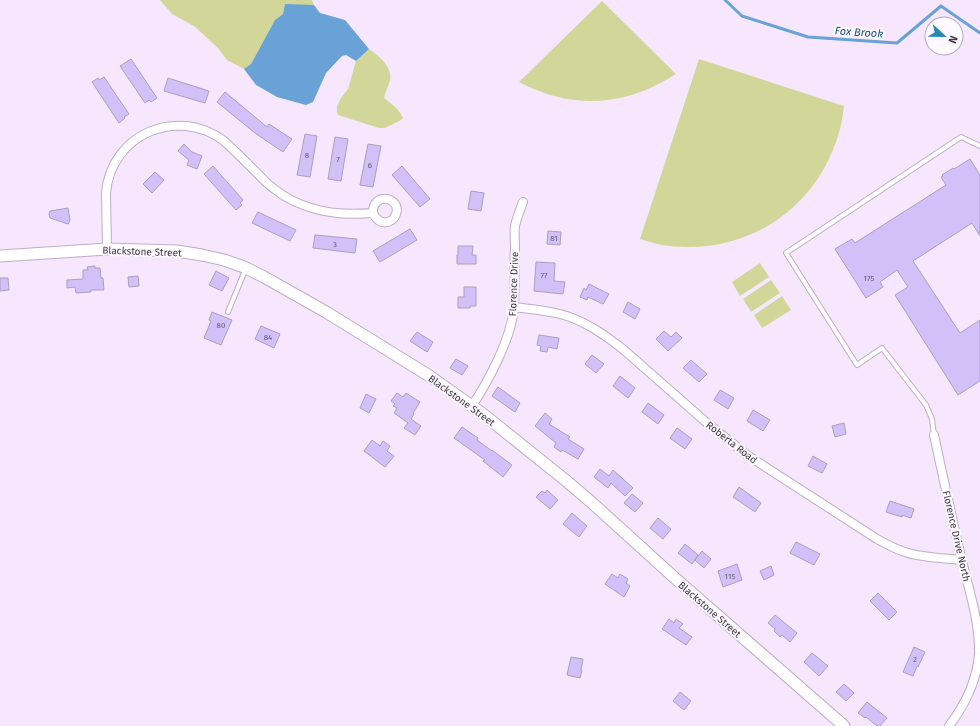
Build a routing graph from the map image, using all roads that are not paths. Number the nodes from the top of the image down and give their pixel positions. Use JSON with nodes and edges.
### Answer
{"nodes":[{"id":1,"x":980,"y":146,"type":"edge"},
{"id":2,"x":523,"y":202,"type":"dead end"},
{"id":3,"x":373,"y":213,"type":"dead end"},
{"id":4,"x":107,"y":249,"type":"junction"},
{"id":5,"x":0,"y":256,"type":"edge"},
{"id":6,"x":246,"y":268,"type":"junction"},
{"id":7,"x":514,"y":307,"type":"junction"},
{"id":8,"x":228,"y":312,"type":"dead end"},
{"id":9,"x":472,"y":406,"type":"junction"},
{"id":10,"x":934,"y":435,"type":"joint"},
{"id":11,"x":962,"y":560,"type":"junction"},
{"id":12,"x":844,"y":726,"type":"edge"},
{"id":13,"x":949,"y":726,"type":"edge"}],
"edges":[{"from":1,"to":10,"type":"lane"},
{"from":2,"to":7,"type":"street","name":"Florence Drive"},
{"from":3,"to":4,"type":"street"},
{"from":4,"to":5,"type":"main road","name":"Blackstone Street"},
{"from":4,"to":6,"type":"main road","name":"Blackstone Street"},
{"from":6,"to":8,"type":"lane"},
{"from":6,"to":9,"type":"main road","name":"Blackstone Street"},
{"from":7,"to":9,"type":"street","name":"Florence Drive"},
{"from":7,"to":11,"type":"street","name":"Roberta Road"},
{"from":9,"to":12,"type":"main road","name":"Blackstone Street"},
{"from":10,"to":11,"type":"street","name":"Florence Drive North"},
{"from":11,"to":13,"type":"street","name":"Florence Drive North"}]}
